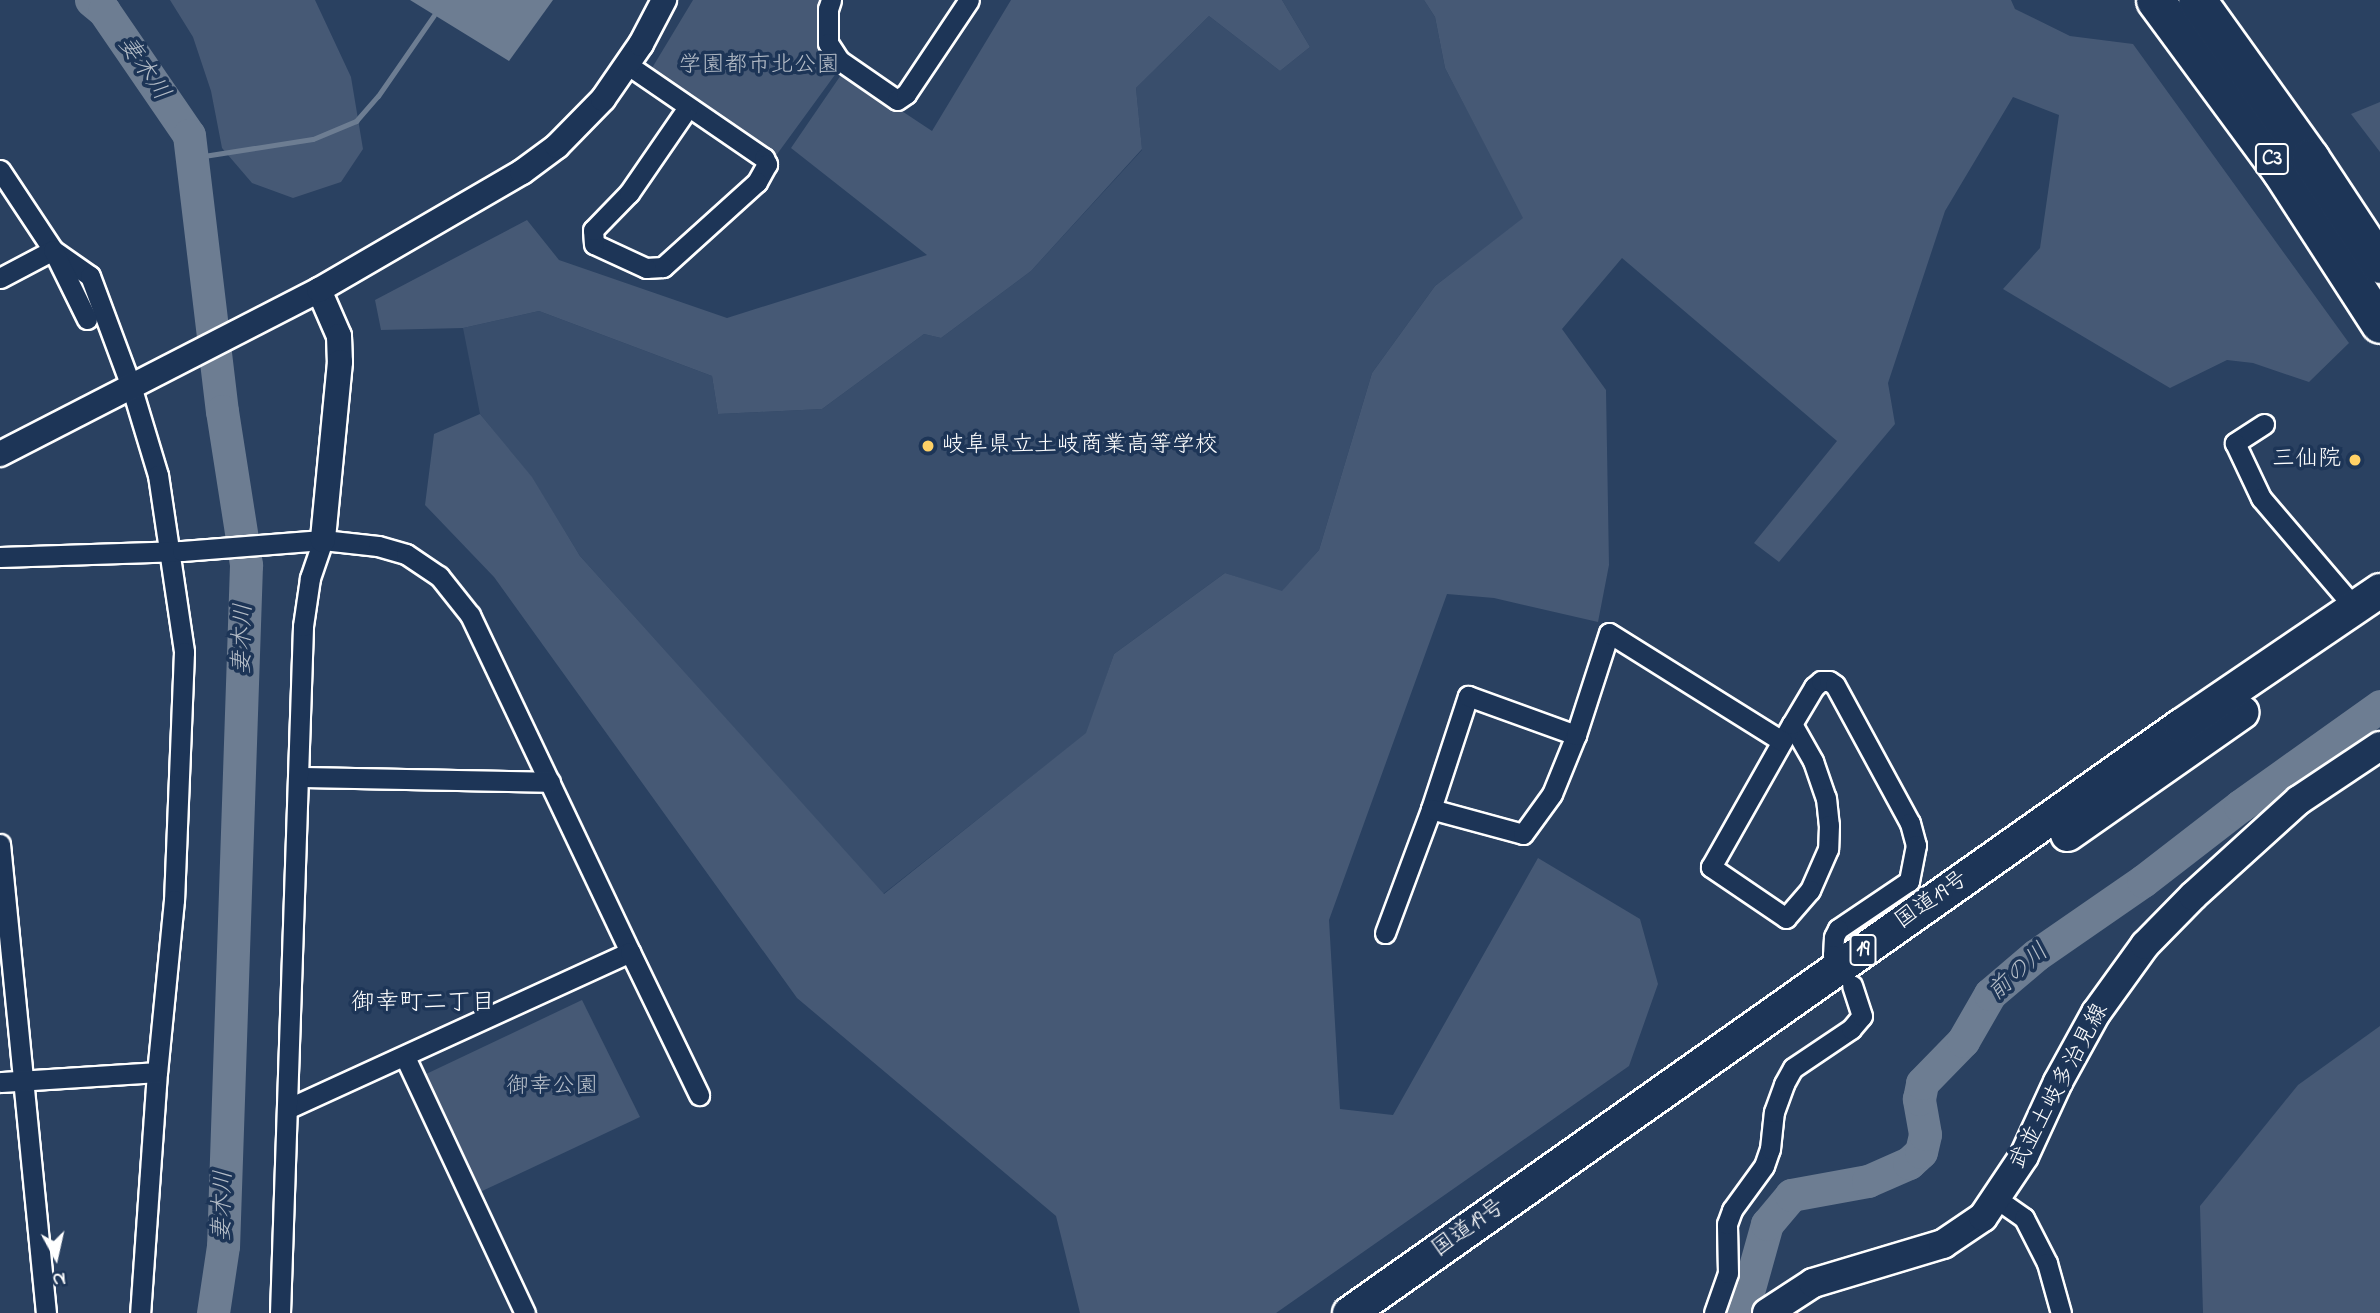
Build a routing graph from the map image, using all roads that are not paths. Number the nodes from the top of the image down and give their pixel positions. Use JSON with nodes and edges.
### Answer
{"nodes":[{"id":1,"x":664,"y":0,"type":"edge"},
{"id":2,"x":831,"y":0,"type":"edge"},
{"id":3,"x":969,"y":0,"type":"edge"},
{"id":4,"x":2155,"y":0,"type":"edge"},
{"id":5,"x":2197,"y":0,"type":"edge"},
{"id":6,"x":628,"y":65,"type":"junction"},
{"id":7,"x":688,"y":107,"type":"junction"},
{"id":8,"x":0,"y":170,"type":"edge"},
{"id":9,"x":53,"y":250,"type":"junction"},
{"id":10,"x":2380,"y":264,"type":"edge"},
{"id":11,"x":0,"y":278,"type":"edge"},
{"id":12,"x":319,"y":290,"type":"junction"},
{"id":13,"x":87,"y":319,"type":"dead end"},
{"id":14,"x":2380,"y":324,"type":"edge"},
{"id":15,"x":139,"y":385,"type":"junction"},
{"id":16,"x":2264,"y":424,"type":"dead end"},
{"id":17,"x":0,"y":454,"type":"edge"},
{"id":18,"x":313,"y":541,"type":"junction"},
{"id":19,"x":176,"y":551,"type":"junction"},
{"id":20,"x":0,"y":557,"type":"edge"},
{"id":21,"x":2372,"y":604,"type":"edge"},
{"id":22,"x":1792,"y":724,"type":"junction"},
{"id":23,"x":1576,"y":735,"type":"junction"},
{"id":24,"x":1782,"y":741,"type":"junction"},
{"id":25,"x":2380,"y":746,"type":"edge"},
{"id":26,"x":300,"y":777,"type":"junction"},
{"id":27,"x":550,"y":782,"type":"junction"},
{"id":28,"x":1431,"y":809,"type":"junction"},
{"id":29,"x":0,"y":844,"type":"edge"},
{"id":30,"x":1385,"y":933,"type":"dead end"},
{"id":31,"x":630,"y":952,"type":"junction"},
{"id":32,"x":1846,"y":976,"type":"junction"},
{"id":33,"x":405,"y":1057,"type":"junction"},
{"id":34,"x":157,"y":1072,"type":"junction"},
{"id":35,"x":24,"y":1080,"type":"junction"},
{"id":36,"x":0,"y":1082,"type":"edge"},
{"id":37,"x":699,"y":1095,"type":"dead end"},
{"id":38,"x":287,"y":1109,"type":"junction"},
{"id":39,"x":1997,"y":1199,"type":"junction"},
{"id":40,"x":46,"y":1313,"type":"edge"},
{"id":41,"x":140,"y":1313,"type":"edge"},
{"id":42,"x":281,"y":1313,"type":"edge"},
{"id":43,"x":525,"y":1313,"type":"edge"},
{"id":44,"x":1349,"y":1313,"type":"edge"},
{"id":45,"x":1384,"y":1313,"type":"edge"},
{"id":46,"x":1714,"y":1313,"type":"edge"},
{"id":47,"x":1768,"y":1313,"type":"edge"},
{"id":48,"x":2061,"y":1313,"type":"edge"}],
"edges":[{"from":1,"to":6,"type":"street"},
{"from":2,"to":3,"type":"street"},
{"from":4,"to":14,"type":"highway","number":"C3"},
{"from":5,"to":10,"type":"highway","number":"C3"},
{"from":6,"to":7,"type":"street"},
{"from":6,"to":12,"type":"street"},
{"from":7,"to":7,"type":"street"},
{"from":8,"to":9,"type":"street"},
{"from":9,"to":11,"type":"street"},
{"from":9,"to":13,"type":"street"},
{"from":9,"to":15,"type":"street"},
{"from":12,"to":15,"type":"street"},
{"from":12,"to":18,"type":"street"},
{"from":15,"to":17,"type":"street"},
{"from":15,"to":19,"type":"street"},
{"from":16,"to":21,"type":"street"},
{"from":18,"to":19,"type":"street"},
{"from":18,"to":26,"type":"street"},
{"from":18,"to":27,"type":"street"},
{"from":19,"to":20,"type":"street"},
{"from":19,"to":34,"type":"street"},
{"from":21,"to":32,"type":"highway","name":"国道19号","number":"19"},
{"from":22,"to":24,"type":"street"},
{"from":22,"to":24,"type":"street"},
{"from":22,"to":32,"type":"street"},
{"from":23,"to":24,"type":"street"},
{"from":23,"to":28,"type":"street"},
{"from":23,"to":28,"type":"street"},
{"from":25,"to":39,"type":"main road","name":"武並土岐多治見線"},
{"from":26,"to":27,"type":"street"},
{"from":26,"to":38,"type":"street"},
{"from":27,"to":31,"type":"street"},
{"from":28,"to":30,"type":"street"},
{"from":29,"to":35,"type":"street"},
{"from":31,"to":33,"type":"street"},
{"from":31,"to":37,"type":"street"},
{"from":32,"to":44,"type":"highway","name":"国道19号","number":"19"},
{"from":32,"to":45,"type":"highway","name":"国道19号","number":"19"},
{"from":32,"to":46,"type":"street"},
{"from":33,"to":38,"type":"street"},
{"from":33,"to":43,"type":"street"},
{"from":34,"to":35,"type":"street"},
{"from":34,"to":41,"type":"street"},
{"from":35,"to":36,"type":"street"},
{"from":35,"to":40,"type":"street"},
{"from":38,"to":42,"type":"street"},
{"from":39,"to":47,"type":"main road","name":"武並土岐多治見線"},
{"from":39,"to":48,"type":"street"}]}
